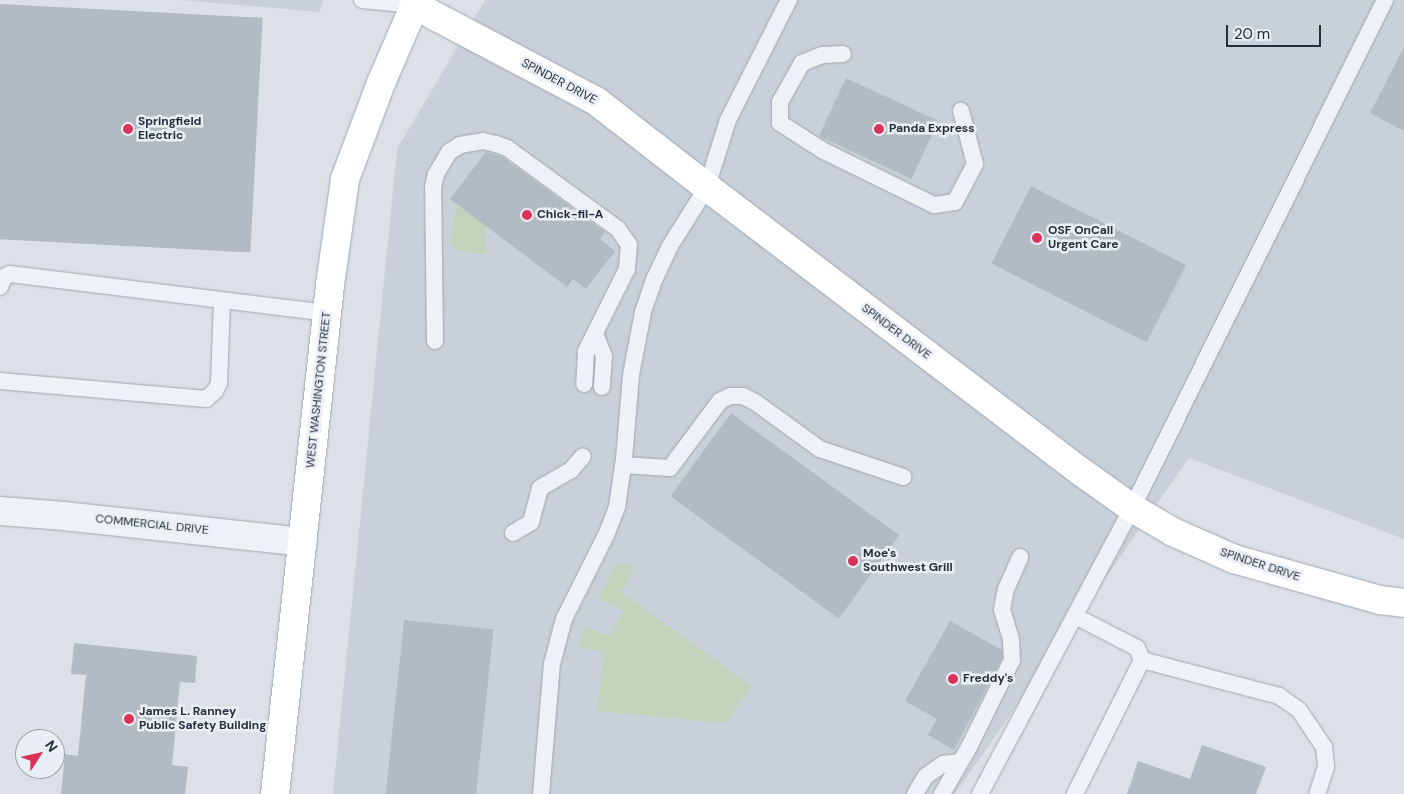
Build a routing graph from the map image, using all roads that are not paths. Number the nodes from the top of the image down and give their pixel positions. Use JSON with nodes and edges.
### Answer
{"nodes":[{"id":1,"x":362,"y":0,"type":"edge"},
{"id":2,"x":789,"y":0,"type":"edge"},
{"id":3,"x":1385,"y":0,"type":"edge"},
{"id":4,"x":413,"y":2,"type":"edge"},
{"id":5,"x":843,"y":54,"type":"dead end"},
{"id":6,"x":961,"y":111,"type":"dead end"},
{"id":7,"x":707,"y":188,"type":"junction"},
{"id":8,"x":0,"y":286,"type":"edge"},
{"id":9,"x":222,"y":302,"type":"junction"},
{"id":10,"x":327,"y":313,"type":"junction"},
{"id":11,"x":596,"y":333,"type":"junction"},
{"id":12,"x":435,"y":341,"type":"dead end"},
{"id":13,"x":0,"y":382,"type":"edge"},
{"id":14,"x":584,"y":384,"type":"dead end"},
{"id":15,"x":602,"y":387,"type":"dead end"},
{"id":16,"x":582,"y":456,"type":"dead end"},
{"id":17,"x":623,"y":465,"type":"junction"},
{"id":18,"x":903,"y":477,"type":"dead end"},
{"id":19,"x":1132,"y":508,"type":"junction"},
{"id":20,"x":0,"y":511,"type":"edge"},
{"id":21,"x":513,"y":533,"type":"dead end"},
{"id":22,"x":303,"y":542,"type":"junction"},
{"id":23,"x":1020,"y":557,"type":"dead end"},
{"id":24,"x":1404,"y":603,"type":"edge"},
{"id":25,"x":1075,"y":616,"type":"junction"},
{"id":26,"x":1142,"y":660,"type":"junction"},
{"id":27,"x":960,"y":762,"type":"junction"},
{"id":28,"x":275,"y":794,"type":"edge"},
{"id":29,"x":541,"y":794,"type":"edge"},
{"id":30,"x":915,"y":794,"type":"edge"},
{"id":31,"x":942,"y":794,"type":"edge"},
{"id":32,"x":980,"y":794,"type":"edge"},
{"id":33,"x":1075,"y":794,"type":"edge"},
{"id":34,"x":1317,"y":794,"type":"edge"}],
"edges":[{"from":1,"to":4,"type":"lane"},
{"from":2,"to":7,"type":"lane"},
{"from":3,"to":19,"type":"lane"},
{"from":4,"to":7,"type":"street","name":"SPINDER DRIVE"},
{"from":4,"to":10,"type":"street","name":"WEST WASHINGTON STREET"},
{"from":5,"to":6,"type":"lane"},
{"from":7,"to":17,"type":"lane"},
{"from":7,"to":19,"type":"street","name":"SPINDER DRIVE"},
{"from":8,"to":9,"type":"lane"},
{"from":9,"to":10,"type":"lane"},
{"from":9,"to":13,"type":"lane"},
{"from":10,"to":22,"type":"street","name":"WEST WASHINGTON STREET"},
{"from":11,"to":12,"type":"lane"},
{"from":11,"to":14,"type":"lane"},
{"from":11,"to":15,"type":"lane"},
{"from":16,"to":21,"type":"lane"},
{"from":17,"to":18,"type":"lane"},
{"from":17,"to":29,"type":"lane"},
{"from":19,"to":24,"type":"street","name":"SPINDER DRIVE"},
{"from":19,"to":25,"type":"lane"},
{"from":20,"to":22,"type":"street","name":"COMMERCIAL DRIVE"},
{"from":22,"to":28,"type":"street","name":"WEST WASHINGTON STREET"},
{"from":23,"to":27,"type":"lane"},
{"from":25,"to":26,"type":"lane"},
{"from":25,"to":32,"type":"lane"},
{"from":26,"to":33,"type":"lane"},
{"from":26,"to":34,"type":"lane"},
{"from":27,"to":30,"type":"lane"},
{"from":27,"to":31,"type":"lane"}]}
